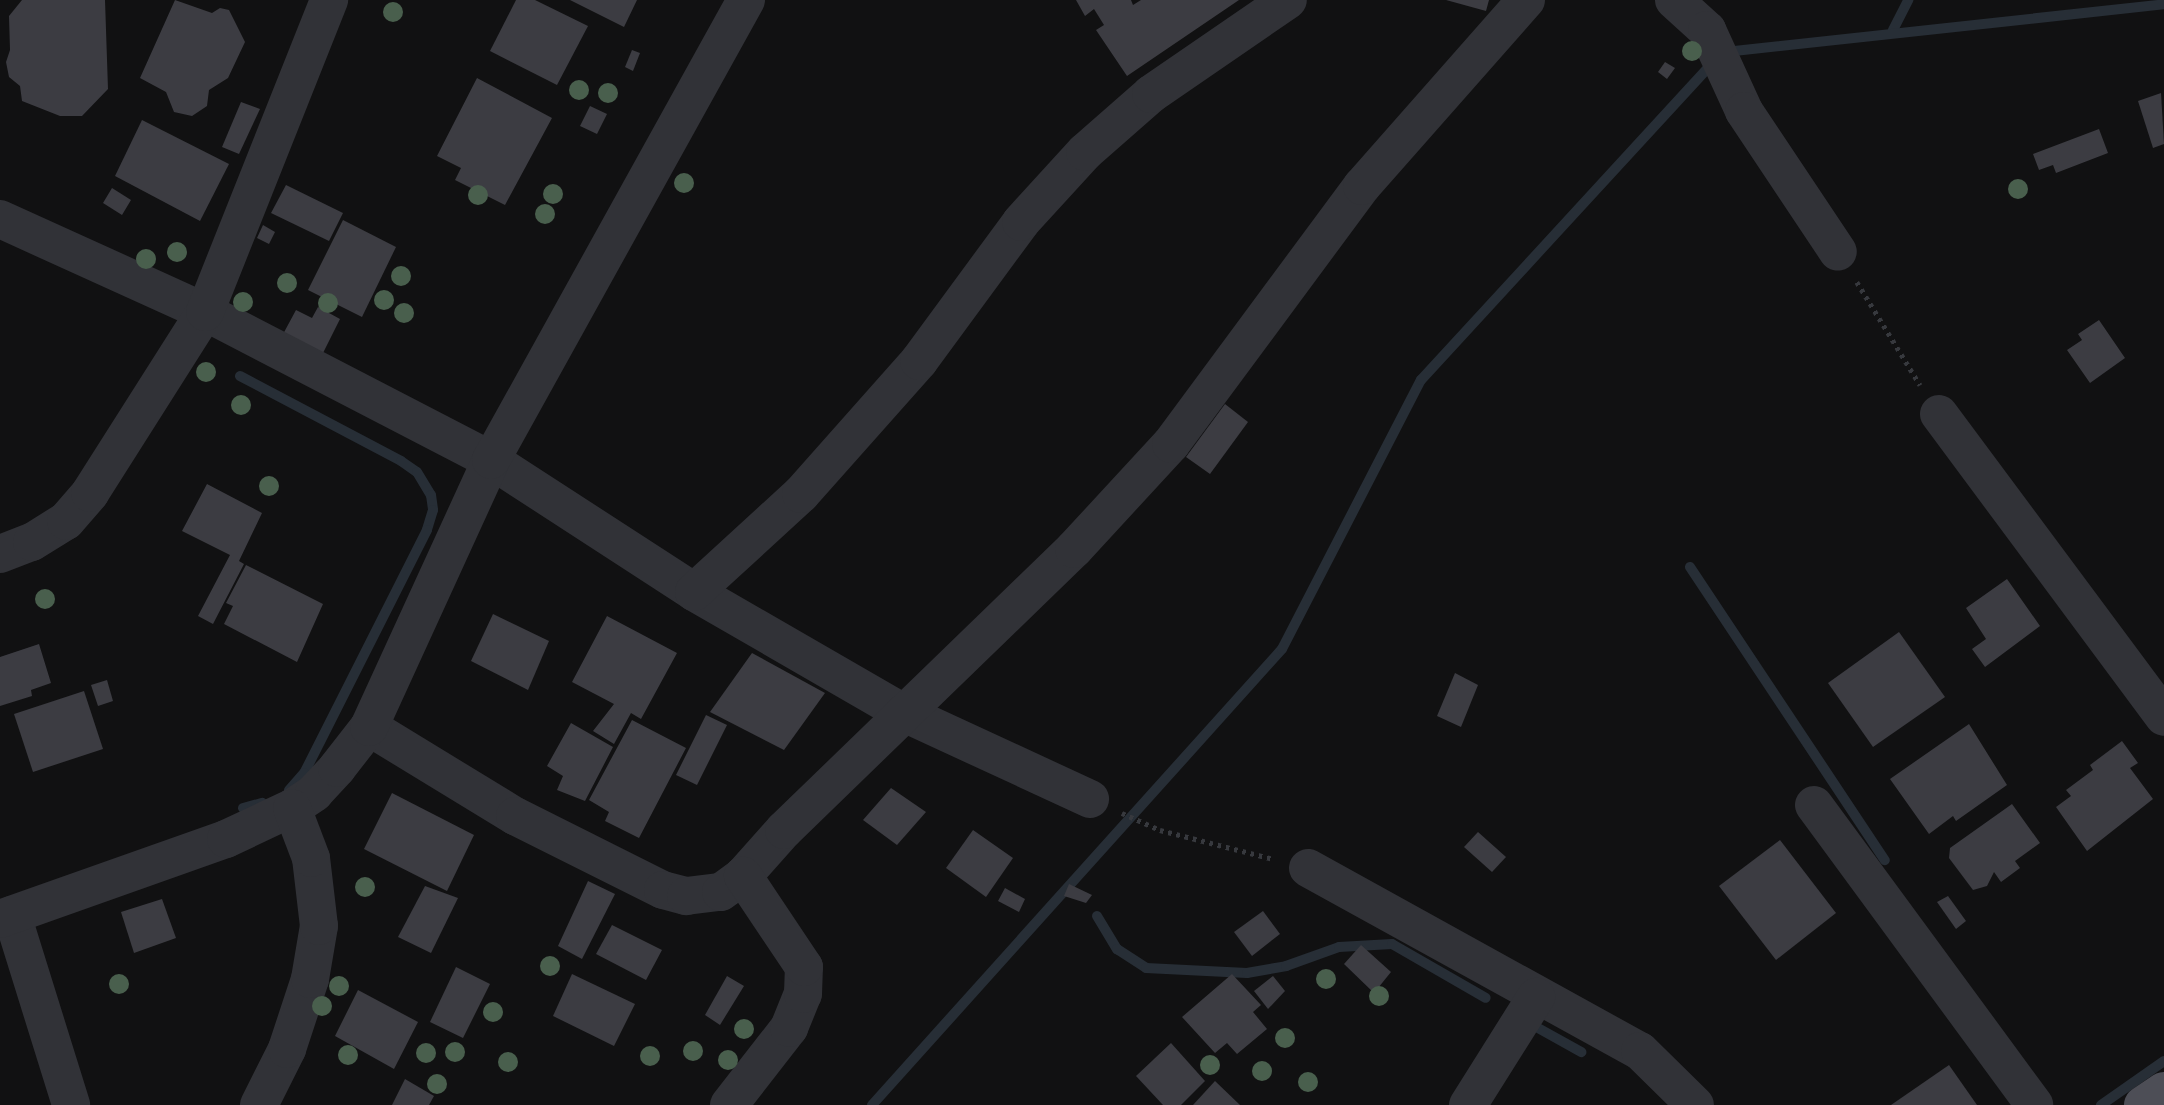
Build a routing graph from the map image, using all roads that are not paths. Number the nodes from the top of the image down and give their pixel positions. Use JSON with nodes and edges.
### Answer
{"nodes":[{"id":1,"x":329,"y":0,"type":"edge"},
{"id":2,"x":746,"y":0,"type":"edge"},
{"id":3,"x":1288,"y":0,"type":"edge"},
{"id":4,"x":1526,"y":0,"type":"edge"},
{"id":5,"x":1674,"y":0,"type":"edge"},
{"id":6,"x":0,"y":219,"type":"edge"},
{"id":7,"x":1838,"y":252,"type":"road end"},
{"id":8,"x":205,"y":312,"type":"junction"},
{"id":9,"x":1939,"y":414,"type":"road end"},
{"id":10,"x":491,"y":460,"type":"junction"},
{"id":11,"x":0,"y":554,"type":"edge"},
{"id":12,"x":694,"y":592,"type":"junction"},
{"id":13,"x":904,"y":713,"type":"junction"},
{"id":14,"x":2164,"y":717,"type":"edge"},
{"id":15,"x":369,"y":727,"type":"junction"},
{"id":16,"x":1090,"y":799,"type":"road end"},
{"id":17,"x":1814,"y":804,"type":"dead end"},
{"id":18,"x":292,"y":808,"type":"junction"},
{"id":19,"x":1308,"y":868,"type":"road end"},
{"id":20,"x":743,"y":876,"type":"junction"},
{"id":21,"x":6,"y":917,"type":"edge"},
{"id":22,"x":1536,"y":997,"type":"junction"},
{"id":23,"x":2164,"y":1091,"type":"edge"},
{"id":24,"x":71,"y":1105,"type":"edge"},
{"id":25,"x":259,"y":1105,"type":"edge"},
{"id":26,"x":729,"y":1105,"type":"edge"},
{"id":27,"x":1468,"y":1105,"type":"edge"},
{"id":28,"x":1695,"y":1105,"type":"edge"},
{"id":29,"x":2034,"y":1105,"type":"edge"},
{"id":30,"x":2143,"y":1105,"type":"edge"}],
"edges":[{"from":1,"to":8,"type":"street"},
{"from":2,"to":10,"type":"street"},
{"from":3,"to":12,"type":"street"},
{"from":4,"to":13,"type":"street"},
{"from":5,"to":7,"type":"street"},
{"from":6,"to":8,"type":"street"},
{"from":8,"to":10,"type":"street"},
{"from":8,"to":11,"type":"street"},
{"from":9,"to":14,"type":"street"},
{"from":10,"to":12,"type":"street"},
{"from":10,"to":15,"type":"street"},
{"from":12,"to":13,"type":"street"},
{"from":13,"to":16,"type":"street"},
{"from":13,"to":20,"type":"street"},
{"from":15,"to":18,"type":"street"},
{"from":15,"to":20,"type":"street"},
{"from":17,"to":29,"type":"street"},
{"from":18,"to":21,"type":"street"},
{"from":18,"to":25,"type":"street"},
{"from":19,"to":22,"type":"street"},
{"from":20,"to":26,"type":"street"},
{"from":21,"to":24,"type":"street"},
{"from":22,"to":27,"type":"street"},
{"from":22,"to":28,"type":"street"},
{"from":23,"to":30,"type":"main road"}]}
